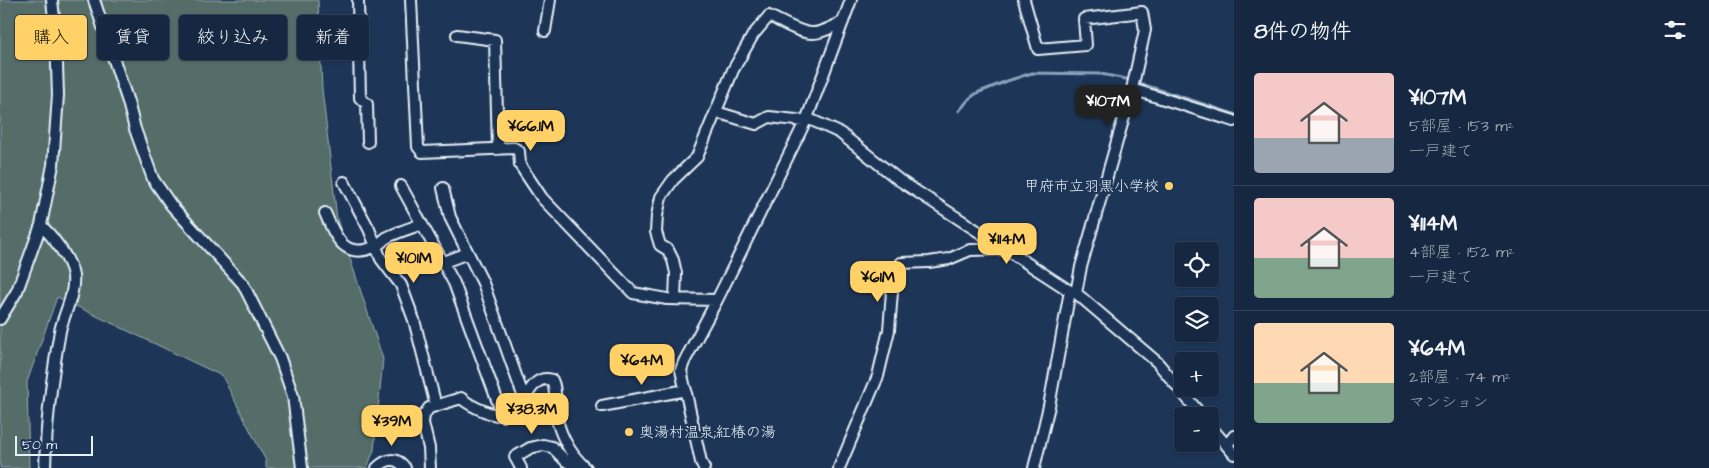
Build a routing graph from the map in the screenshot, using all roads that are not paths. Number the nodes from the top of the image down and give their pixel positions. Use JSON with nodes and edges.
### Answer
{"nodes":[{"id":1,"x":52,"y":0,"type":"edge"},
{"id":2,"x":94,"y":0,"type":"edge"},
{"id":3,"x":358,"y":0,"type":"edge"},
{"id":4,"x":412,"y":0,"type":"edge"},
{"id":5,"x":550,"y":0,"type":"edge"},
{"id":6,"x":851,"y":0,"type":"edge"},
{"id":7,"x":1024,"y":0,"type":"edge"},
{"id":8,"x":842,"y":22,"type":"junction"},
{"id":9,"x":545,"y":31,"type":"dead end"},
{"id":10,"x":457,"y":35,"type":"dead end"},
{"id":11,"x":1132,"y":89,"type":"junction"},
{"id":12,"x":716,"y":112,"type":"junction"},
{"id":13,"x":806,"y":120,"type":"junction"},
{"id":14,"x":1234,"y":121,"type":"edge"},
{"id":15,"x":368,"y":142,"type":"dead end"},
{"id":16,"x":498,"y":148,"type":"junction"},
{"id":17,"x":344,"y":182,"type":"dead end"},
{"id":18,"x":401,"y":186,"type":"dead end"},
{"id":19,"x":443,"y":188,"type":"dead end"},
{"id":20,"x":326,"y":213,"type":"dead end"},
{"id":21,"x":422,"y":224,"type":"junction"},
{"id":22,"x":40,"y":225,"type":"junction"},
{"id":23,"x":376,"y":246,"type":"junction"},
{"id":24,"x":1007,"y":250,"type":"junction"},
{"id":25,"x":468,"y":253,"type":"junction"},
{"id":26,"x":444,"y":262,"type":"junction"},
{"id":27,"x":1073,"y":292,"type":"junction"},
{"id":28,"x":674,"y":300,"type":"junction"},
{"id":29,"x":717,"y":300,"type":"junction"},
{"id":30,"x":0,"y":319,"type":"edge"},
{"id":31,"x":686,"y":390,"type":"junction"},
{"id":32,"x":524,"y":398,"type":"junction"},
{"id":33,"x":436,"y":406,"type":"junction"},
{"id":34,"x":602,"y":406,"type":"dead end"},
{"id":35,"x":1194,"y":407,"type":"edge"},
{"id":36,"x":503,"y":416,"type":"junction"},
{"id":37,"x":1219,"y":436,"type":"edge"},
{"id":38,"x":1234,"y":436,"type":"edge"},
{"id":39,"x":1227,"y":445,"type":"junction"},
{"id":40,"x":1234,"y":454,"type":"edge"},
{"id":41,"x":45,"y":468,"type":"edge"},
{"id":42,"x":302,"y":468,"type":"edge"},
{"id":43,"x":376,"y":468,"type":"edge"},
{"id":44,"x":405,"y":468,"type":"edge"},
{"id":45,"x":430,"y":468,"type":"edge"},
{"id":46,"x":521,"y":468,"type":"edge"},
{"id":47,"x":576,"y":468,"type":"edge"},
{"id":48,"x":586,"y":468,"type":"edge"},
{"id":49,"x":704,"y":468,"type":"edge"},
{"id":50,"x":839,"y":468,"type":"edge"},
{"id":51,"x":1034,"y":468,"type":"edge"}],
"edges":[{"from":1,"to":22,"type":"street"},
{"from":2,"to":42,"type":"street"},
{"from":3,"to":15,"type":"street"},
{"from":4,"to":16,"type":"street"},
{"from":5,"to":9,"type":"street"},
{"from":6,"to":8,"type":"street"},
{"from":7,"to":11,"type":"street"},
{"from":8,"to":12,"type":"street"},
{"from":8,"to":13,"type":"street"},
{"from":10,"to":16,"type":"street"},
{"from":11,"to":14,"type":"street"},
{"from":11,"to":27,"type":"street"},
{"from":12,"to":13,"type":"street"},
{"from":12,"to":28,"type":"street"},
{"from":13,"to":24,"type":"street"},
{"from":13,"to":29,"type":"street"},
{"from":16,"to":28,"type":"street"},
{"from":17,"to":23,"type":"street"},
{"from":18,"to":21,"type":"street"},
{"from":19,"to":25,"type":"street"},
{"from":20,"to":23,"type":"street"},
{"from":21,"to":23,"type":"street"},
{"from":21,"to":26,"type":"street"},
{"from":22,"to":30,"type":"street"},
{"from":22,"to":41,"type":"street"},
{"from":23,"to":33,"type":"street"},
{"from":24,"to":27,"type":"street"},
{"from":24,"to":50,"type":"street"},
{"from":25,"to":26,"type":"street"},
{"from":25,"to":32,"type":"street"},
{"from":26,"to":36,"type":"street"},
{"from":27,"to":35,"type":"street"},
{"from":27,"to":51,"type":"street"},
{"from":28,"to":29,"type":"street"},
{"from":29,"to":31,"type":"street"},
{"from":31,"to":34,"type":"street"},
{"from":31,"to":49,"type":"street"},
{"from":32,"to":36,"type":"street"},
{"from":32,"to":48,"type":"street"},
{"from":33,"to":36,"type":"street"},
{"from":33,"to":45,"type":"street"},
{"from":37,"to":39,"type":"street"},
{"from":38,"to":39,"type":"street"},
{"from":39,"to":40,"type":"street"},
{"from":43,"to":44,"type":"street"},
{"from":46,"to":47,"type":"street"}]}
